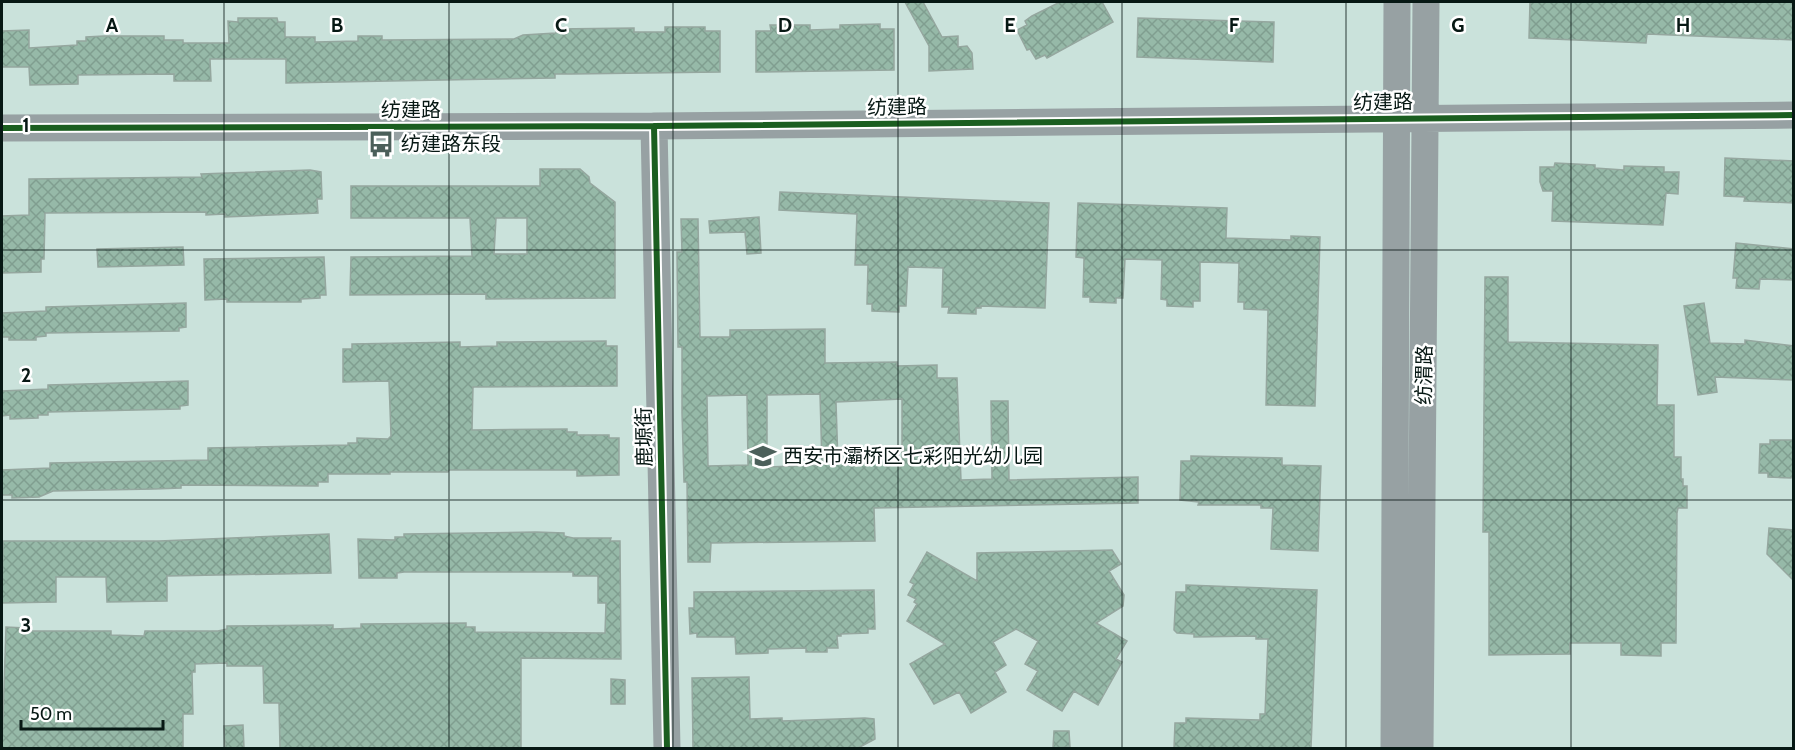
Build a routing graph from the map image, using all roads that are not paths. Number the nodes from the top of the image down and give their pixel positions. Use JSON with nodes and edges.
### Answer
{"nodes":[{"id":1,"x":1397,"y":2,"type":"edge"},
{"id":2,"x":1426,"y":2,"type":"edge"},
{"id":3,"x":1794,"y":115,"type":"edge"},
{"id":4,"x":1425,"y":117,"type":"junction"},
{"id":5,"x":1396,"y":118,"type":"junction"},
{"id":6,"x":654,"y":126,"type":"junction"},
{"id":7,"x":2,"y":128,"type":"edge"},
{"id":8,"x":668,"y":748,"type":"edge"},
{"id":9,"x":1394,"y":748,"type":"edge"},
{"id":10,"x":1420,"y":748,"type":"edge"}],
"edges":[{"from":1,"to":5,"type":"street","name":"纺渭路"},
{"from":2,"to":4,"type":"street","name":"纺渭路"},
{"from":3,"to":4,"type":"street","name":"纺建路"},
{"from":4,"to":5,"type":"street","name":"纺建路"},
{"from":4,"to":10,"type":"street","name":"纺渭路"},
{"from":5,"to":6,"type":"street","name":"纺建路"},
{"from":5,"to":9,"type":"street","name":"纺渭路"},
{"from":6,"to":7,"type":"street","name":"纺建路"},
{"from":6,"to":8,"type":"street","name":"鹿塬街"}]}
